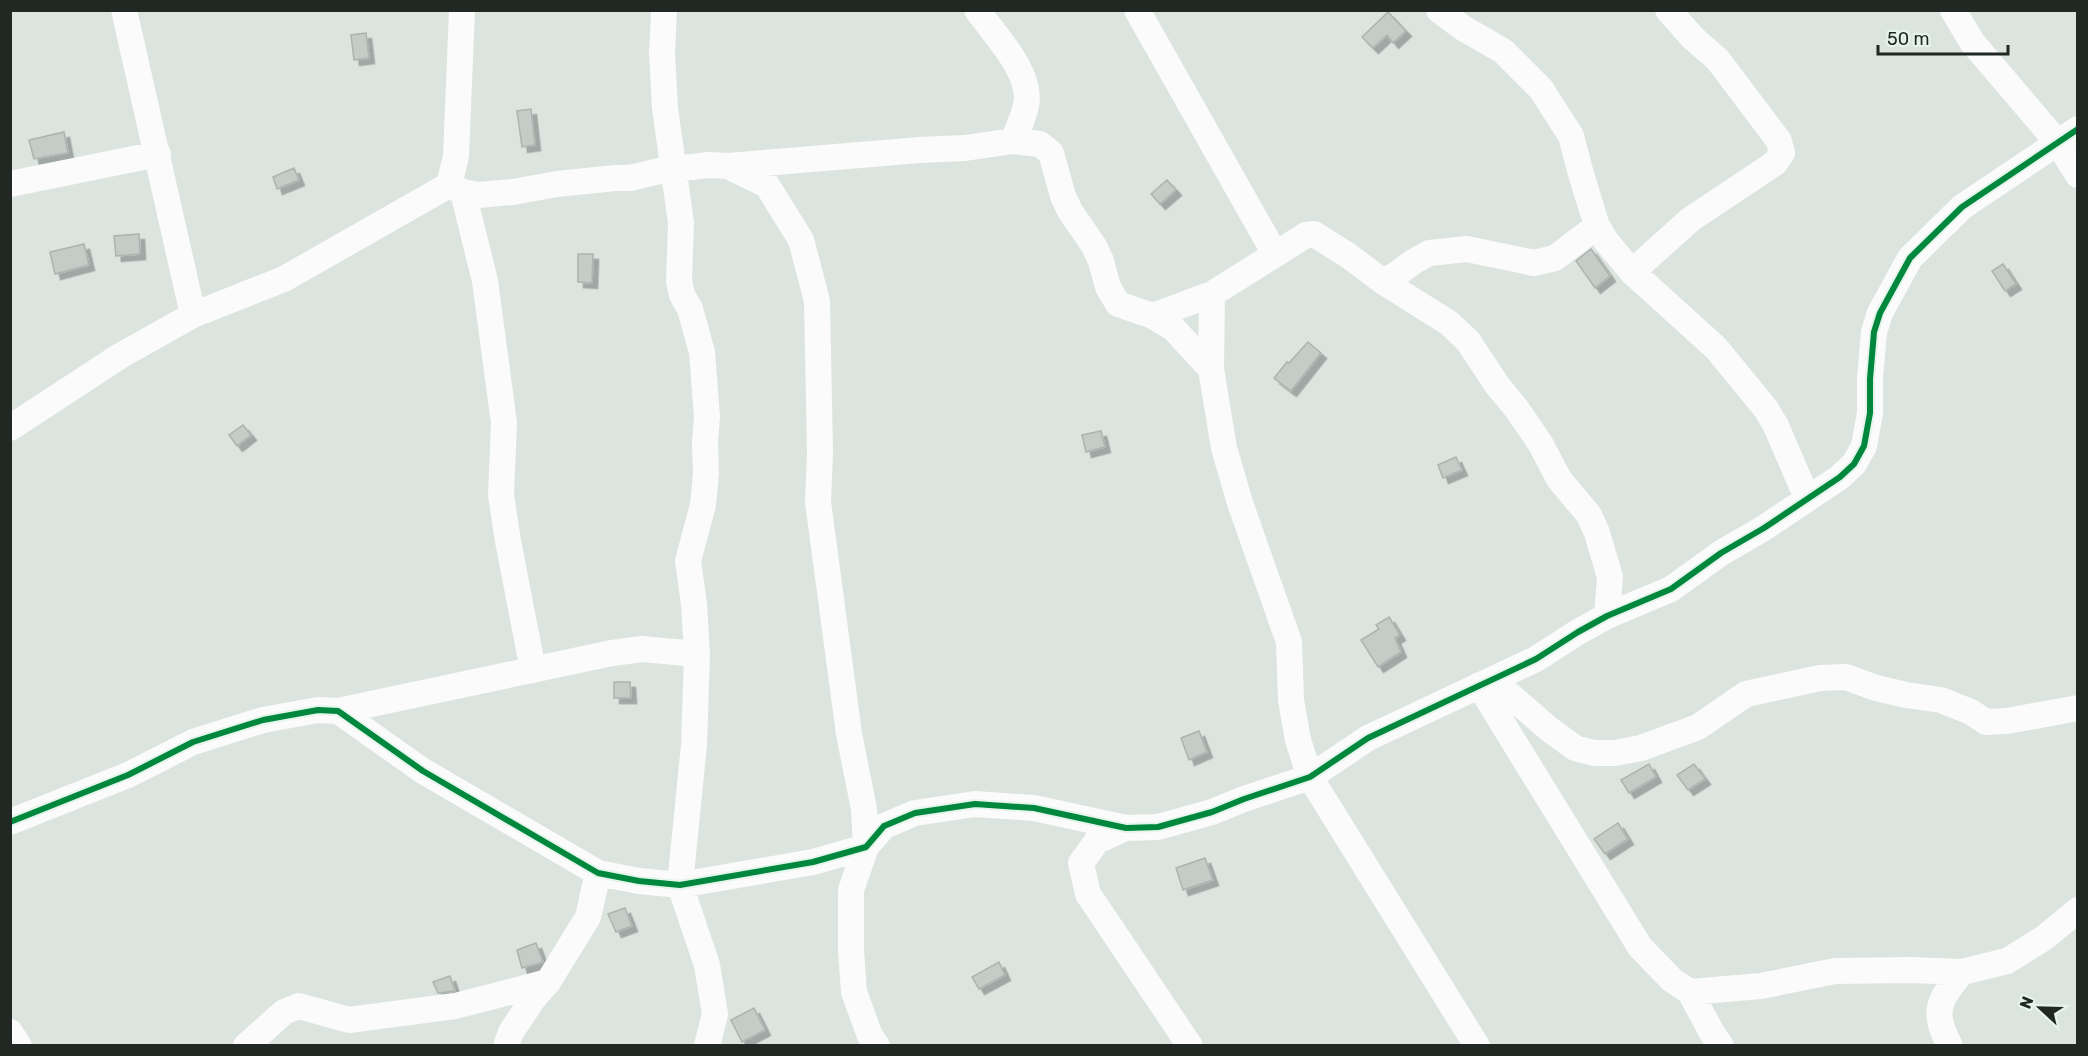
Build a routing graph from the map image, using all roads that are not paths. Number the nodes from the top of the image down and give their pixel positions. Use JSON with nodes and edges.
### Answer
{"nodes":[{"id":1,"x":124,"y":10,"type":"edge"},
{"id":2,"x":462,"y":10,"type":"edge"},
{"id":3,"x":664,"y":10,"type":"edge"},
{"id":4,"x":977,"y":10,"type":"edge"},
{"id":5,"x":1137,"y":10,"type":"edge"},
{"id":6,"x":1439,"y":10,"type":"edge"},
{"id":7,"x":1668,"y":10,"type":"edge"},
{"id":8,"x":1953,"y":10,"type":"edge"},
{"id":9,"x":2068,"y":136,"type":"edge"},
{"id":10,"x":1013,"y":141,"type":"junction"},
{"id":11,"x":158,"y":154,"type":"junction"},
{"id":12,"x":728,"y":166,"type":"junction"},
{"id":13,"x":673,"y":170,"type":"junction"},
{"id":14,"x":2078,"y":175,"type":"edge"},
{"id":15,"x":10,"y":184,"type":"edge"},
{"id":16,"x":456,"y":188,"type":"junction"},
{"id":17,"x":1597,"y":226,"type":"junction"},
{"id":18,"x":1275,"y":254,"type":"junction"},
{"id":19,"x":1632,"y":272,"type":"junction"},
{"id":20,"x":1382,"y":281,"type":"junction"},
{"id":21,"x":1212,"y":294,"type":"junction"},
{"id":22,"x":193,"y":315,"type":"junction"},
{"id":23,"x":1153,"y":316,"type":"junction"},
{"id":24,"x":1211,"y":369,"type":"junction"},
{"id":25,"x":10,"y":428,"type":"edge"},
{"id":26,"x":1807,"y":498,"type":"junction"},
{"id":27,"x":1606,"y":616,"type":"junction"},
{"id":28,"x":697,"y":654,"type":"junction"},
{"id":29,"x":533,"y":670,"type":"junction"},
{"id":30,"x":1486,"y":682,"type":"junction"},
{"id":31,"x":2078,"y":708,"type":"edge"},
{"id":32,"x":338,"y":711,"type":"junction"},
{"id":33,"x":1310,"y":777,"type":"junction"},
{"id":34,"x":10,"y":822,"type":"edge"},
{"id":35,"x":1126,"y":828,"type":"junction"},
{"id":36,"x":866,"y":847,"type":"junction"},
{"id":37,"x":598,"y":873,"type":"junction"},
{"id":38,"x":680,"y":885,"type":"junction"},
{"id":39,"x":2078,"y":910,"type":"edge"},
{"id":40,"x":1962,"y":972,"type":"junction"},
{"id":41,"x":548,"y":982,"type":"junction"},
{"id":42,"x":1690,"y":992,"type":"junction"},
{"id":43,"x":10,"y":1032,"type":"edge"},
{"id":44,"x":19,"y":1046,"type":"edge"},
{"id":45,"x":246,"y":1046,"type":"edge"},
{"id":46,"x":506,"y":1046,"type":"edge"},
{"id":47,"x":707,"y":1046,"type":"edge"},
{"id":48,"x":877,"y":1046,"type":"edge"},
{"id":49,"x":1190,"y":1046,"type":"edge"},
{"id":50,"x":1477,"y":1046,"type":"edge"},
{"id":51,"x":1721,"y":1046,"type":"edge"},
{"id":52,"x":1950,"y":1046,"type":"edge"}],
"edges":[{"from":1,"to":11,"type":"street"},
{"from":2,"to":16,"type":"street"},
{"from":3,"to":13,"type":"street"},
{"from":4,"to":10,"type":"street"},
{"from":5,"to":18,"type":"street"},
{"from":6,"to":17,"type":"street"},
{"from":7,"to":19,"type":"street"},
{"from":8,"to":9,"type":"street"},
{"from":9,"to":14,"type":"street"},
{"from":9,"to":26,"type":"street"},
{"from":10,"to":12,"type":"street"},
{"from":10,"to":23,"type":"street"},
{"from":11,"to":15,"type":"street"},
{"from":11,"to":22,"type":"street"},
{"from":12,"to":13,"type":"street"},
{"from":12,"to":36,"type":"street"},
{"from":13,"to":16,"type":"street"},
{"from":13,"to":28,"type":"street"},
{"from":16,"to":22,"type":"street"},
{"from":16,"to":29,"type":"street"},
{"from":17,"to":19,"type":"street"},
{"from":17,"to":20,"type":"street"},
{"from":18,"to":20,"type":"street"},
{"from":18,"to":21,"type":"street"},
{"from":19,"to":26,"type":"street"},
{"from":20,"to":27,"type":"street"},
{"from":21,"to":23,"type":"street"},
{"from":21,"to":24,"type":"street"},
{"from":22,"to":25,"type":"street"},
{"from":23,"to":24,"type":"street"},
{"from":24,"to":33,"type":"street"},
{"from":26,"to":27,"type":"street"},
{"from":27,"to":30,"type":"street"},
{"from":28,"to":29,"type":"street"},
{"from":28,"to":38,"type":"street"},
{"from":29,"to":32,"type":"street"},
{"from":30,"to":31,"type":"street"},
{"from":30,"to":33,"type":"street"},
{"from":30,"to":42,"type":"street"},
{"from":32,"to":34,"type":"street"},
{"from":32,"to":37,"type":"street"},
{"from":33,"to":35,"type":"street"},
{"from":33,"to":50,"type":"street"},
{"from":35,"to":36,"type":"street"},
{"from":35,"to":49,"type":"street"},
{"from":36,"to":38,"type":"street"},
{"from":36,"to":48,"type":"street"},
{"from":37,"to":38,"type":"street"},
{"from":37,"to":41,"type":"street"},
{"from":38,"to":47,"type":"street"},
{"from":39,"to":40,"type":"street"},
{"from":40,"to":42,"type":"street"},
{"from":40,"to":52,"type":"street"},
{"from":41,"to":45,"type":"street"},
{"from":41,"to":46,"type":"street"},
{"from":42,"to":51,"type":"street"},
{"from":43,"to":44,"type":"street"}]}
